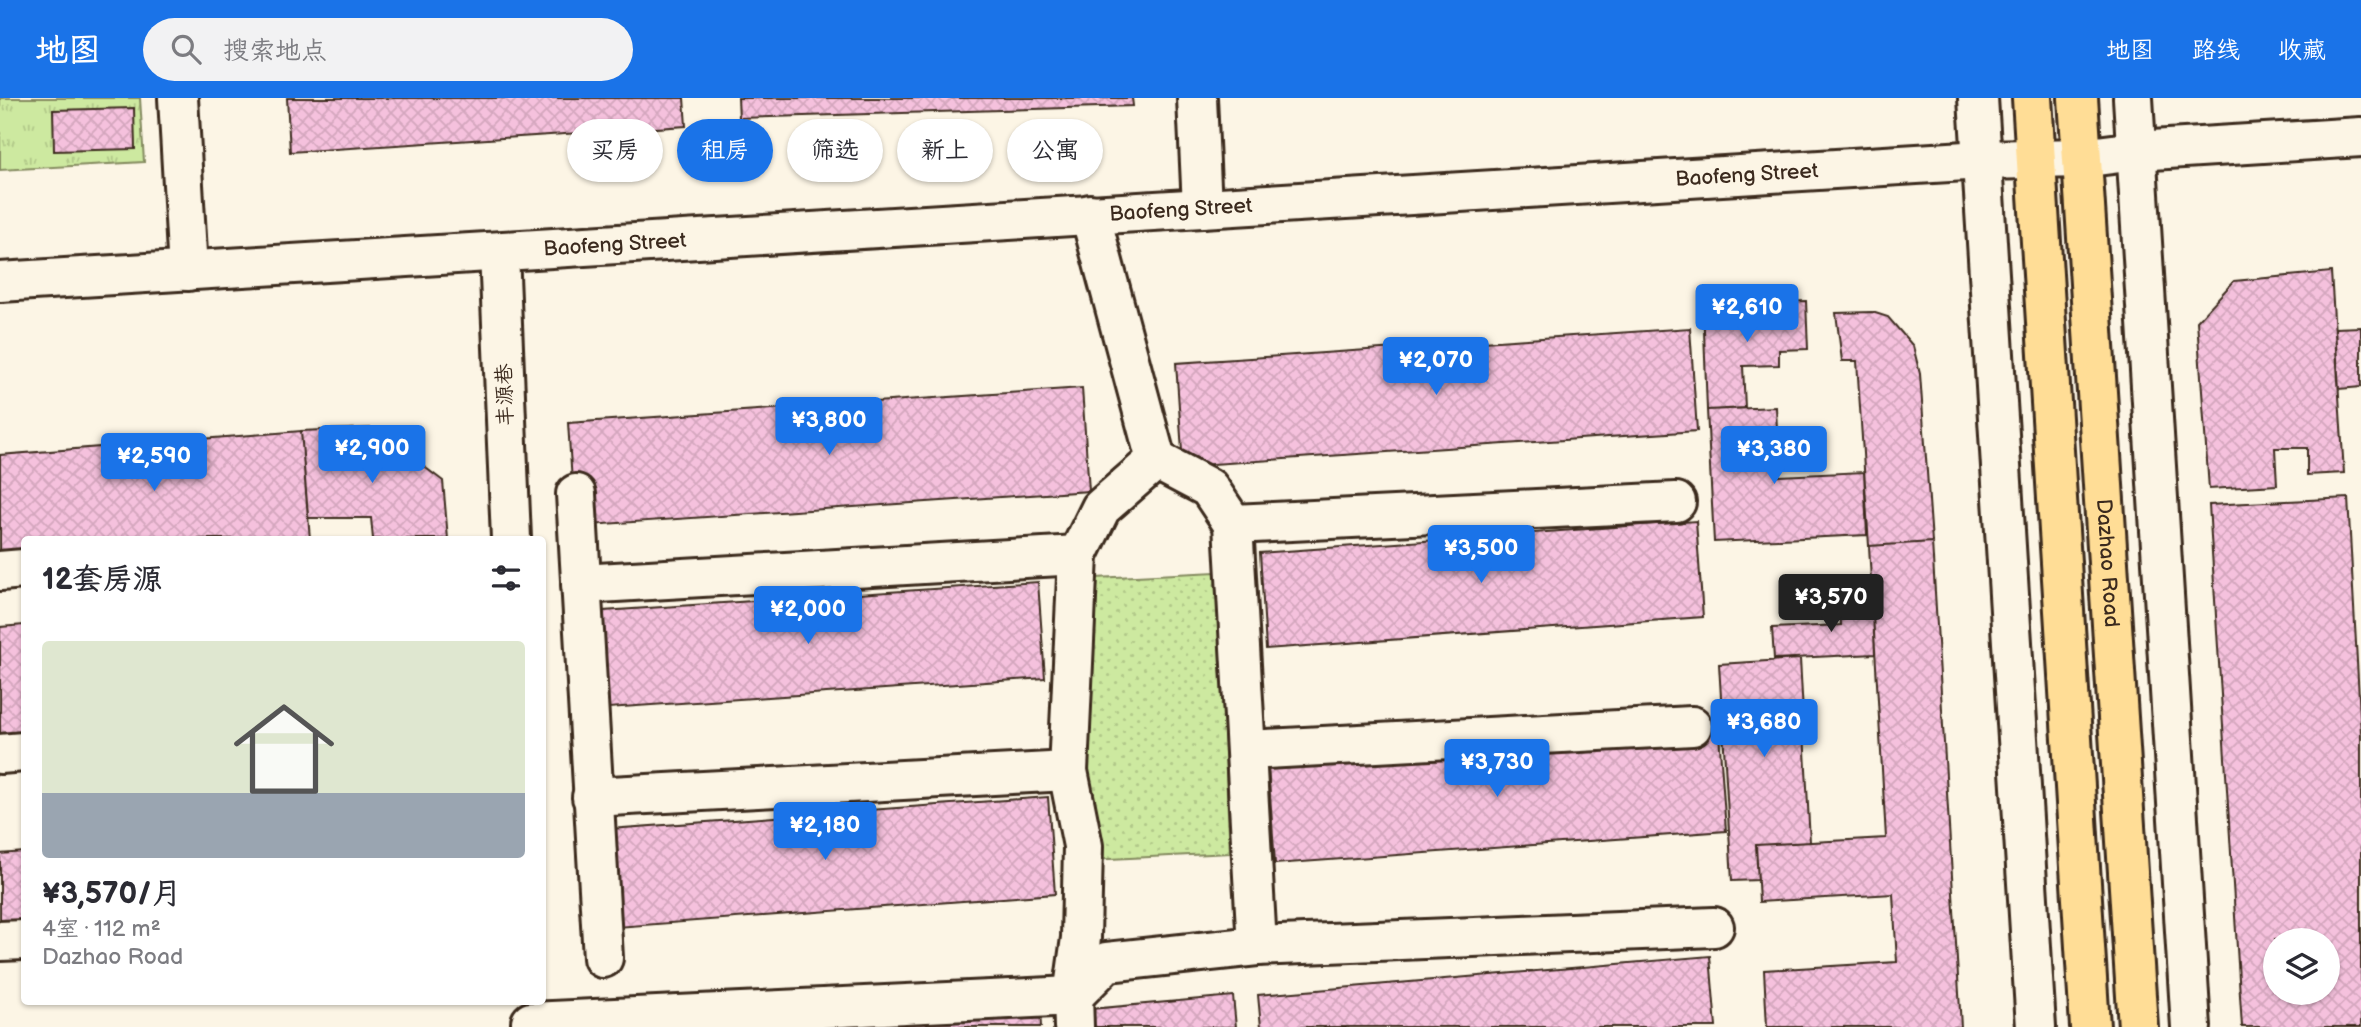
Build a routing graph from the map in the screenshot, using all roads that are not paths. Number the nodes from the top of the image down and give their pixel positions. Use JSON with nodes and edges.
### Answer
{"nodes":[{"id":1,"x":178,"y":98,"type":"edge"},
{"id":2,"x":1197,"y":98,"type":"edge"},
{"id":3,"x":1978,"y":98,"type":"edge"},
{"id":4,"x":2032,"y":98,"type":"edge"},
{"id":5,"x":2078,"y":98,"type":"edge"},
{"id":6,"x":2133,"y":98,"type":"edge"},
{"id":7,"x":2361,"y":137,"type":"edge"},
{"id":8,"x":2136,"y":151,"type":"junction"},
{"id":9,"x":2036,"y":157,"type":"junction"},
{"id":10,"x":2081,"y":158,"type":"junction"},
{"id":11,"x":1982,"y":160,"type":"junction"},
{"id":12,"x":1202,"y":208,"type":"junction"},
{"id":13,"x":1090,"y":214,"type":"junction"},
{"id":14,"x":499,"y":252,"type":"junction"},
{"id":15,"x":188,"y":271,"type":"junction"},
{"id":16,"x":0,"y":282,"type":"edge"},
{"id":17,"x":1156,"y":460,"type":"junction"},
{"id":18,"x":576,"y":494,"type":"dead end"},
{"id":19,"x":1676,"y":502,"type":"dead end"},
{"id":20,"x":1233,"y":524,"type":"junction"},
{"id":21,"x":511,"y":536,"type":"edge"},
{"id":22,"x":1078,"y":555,"type":"junction"},
{"id":23,"x":21,"y":569,"type":"edge"},
{"id":24,"x":0,"y":570,"type":"edge"},
{"id":25,"x":581,"y":584,"type":"junction"},
{"id":26,"x":1692,"y":726,"type":"dead end"},
{"id":27,"x":1247,"y":750,"type":"junction"},
{"id":28,"x":21,"y":752,"type":"edge"},
{"id":29,"x":0,"y":754,"type":"edge"},
{"id":30,"x":1068,"y":771,"type":"junction"},
{"id":31,"x":592,"y":797,"type":"junction"},
{"id":32,"x":1714,"y":927,"type":"dead end"},
{"id":33,"x":21,"y":940,"type":"edge"},
{"id":34,"x":0,"y":941,"type":"edge"},
{"id":35,"x":1257,"y":946,"type":"junction"},
{"id":36,"x":603,"y":958,"type":"dead end"},
{"id":37,"x":1073,"y":1011,"type":"edge"},
{"id":38,"x":530,"y":1017,"type":"edge"},
{"id":39,"x":2036,"y":1027,"type":"edge"},
{"id":40,"x":2090,"y":1027,"type":"edge"},
{"id":41,"x":2138,"y":1027,"type":"edge"},
{"id":42,"x":2190,"y":1027,"type":"edge"}],
"edges":[{"from":1,"to":15,"type":"street"},
{"from":2,"to":12,"type":"street"},
{"from":3,"to":11,"type":"street"},
{"from":4,"to":9,"type":"highway"},
{"from":5,"to":10,"type":"highway","name":"Dazhao Road"},
{"from":6,"to":8,"type":"street"},
{"from":7,"to":8,"type":"street","name":"Baofeng Street"},
{"from":8,"to":10,"type":"street","name":"Baofeng Street"},
{"from":8,"to":42,"type":"street"},
{"from":9,"to":10,"type":"street","name":"Baofeng Street"},
{"from":9,"to":11,"type":"street","name":"Baofeng Street"},
{"from":9,"to":40,"type":"highway"},
{"from":10,"to":41,"type":"highway","name":"Dazhao Road"},
{"from":11,"to":12,"type":"street","name":"Baofeng Street"},
{"from":11,"to":39,"type":"street"},
{"from":12,"to":13,"type":"street","name":"Baofeng Street"},
{"from":13,"to":14,"type":"street","name":"Baofeng Street"},
{"from":13,"to":17,"type":"street"},
{"from":14,"to":15,"type":"street","name":"Baofeng Street"},
{"from":14,"to":21,"type":"street","name":"丰源巷"},
{"from":15,"to":16,"type":"street","name":"Baofeng Street"},
{"from":17,"to":20,"type":"street"},
{"from":17,"to":22,"type":"street"},
{"from":18,"to":25,"type":"street"},
{"from":19,"to":20,"type":"street"},
{"from":20,"to":27,"type":"street"},
{"from":22,"to":25,"type":"street"},
{"from":22,"to":30,"type":"street"},
{"from":23,"to":24,"type":"street"},
{"from":25,"to":31,"type":"street"},
{"from":26,"to":27,"type":"street"},
{"from":27,"to":35,"type":"street"},
{"from":28,"to":29,"type":"street"},
{"from":30,"to":31,"type":"street"},
{"from":30,"to":37,"type":"street"},
{"from":31,"to":36,"type":"street"},
{"from":32,"to":35,"type":"street"},
{"from":33,"to":34,"type":"street"},
{"from":35,"to":37,"type":"street"},
{"from":37,"to":38,"type":"street"}]}
